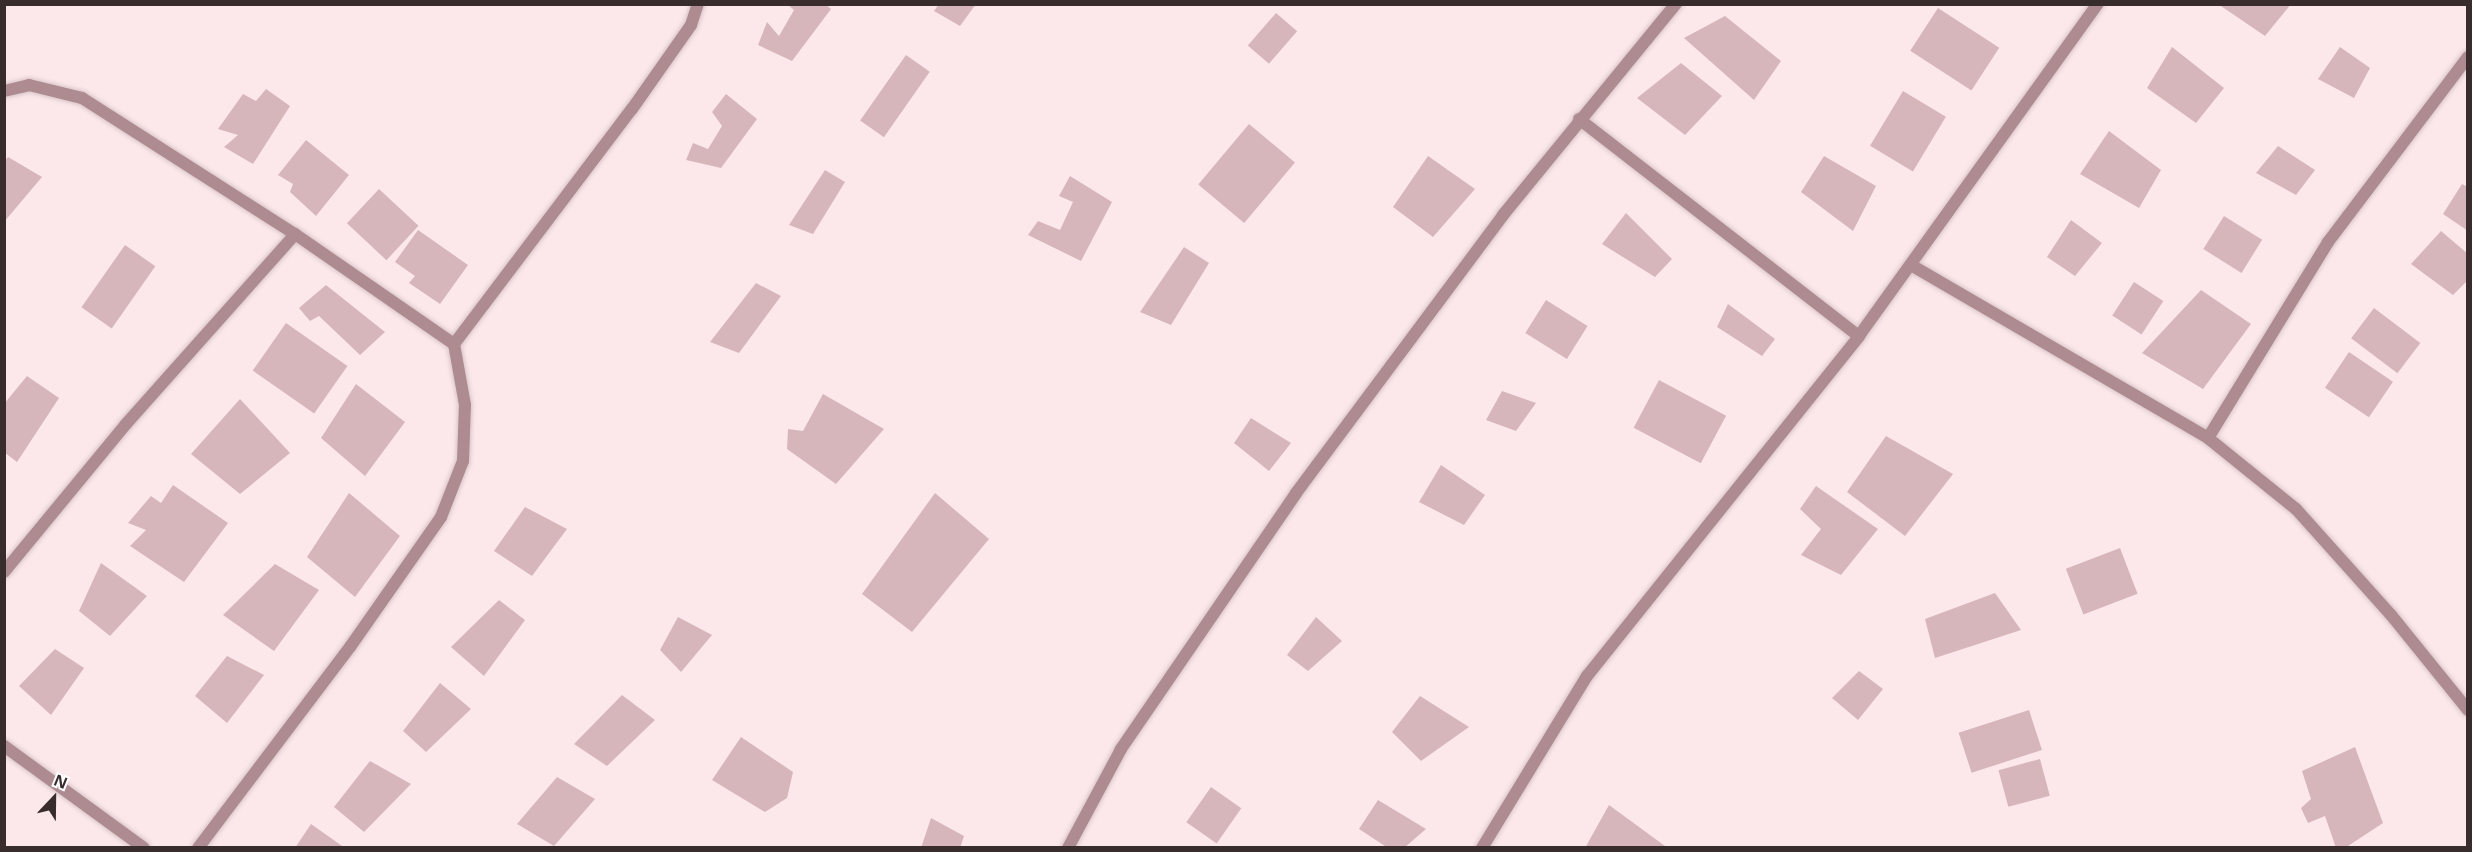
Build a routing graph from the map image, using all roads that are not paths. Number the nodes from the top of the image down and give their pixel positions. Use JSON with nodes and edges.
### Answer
{"nodes":[{"id":1,"x":698,"y":4,"type":"edge"},
{"id":2,"x":1676,"y":4,"type":"edge"},
{"id":3,"x":2098,"y":4,"type":"edge"},
{"id":4,"x":2468,"y":57,"type":"edge"},
{"id":5,"x":4,"y":91,"type":"edge"},
{"id":6,"x":1579,"y":119,"type":"junction"},
{"id":7,"x":295,"y":234,"type":"junction"},
{"id":8,"x":1911,"y":265,"type":"junction"},
{"id":9,"x":1859,"y":336,"type":"junction"},
{"id":10,"x":454,"y":344,"type":"junction"},
{"id":11,"x":2208,"y":438,"type":"junction"},
{"id":12,"x":4,"y":572,"type":"edge"},
{"id":13,"x":2468,"y":710,"type":"edge"},
{"id":14,"x":4,"y":746,"type":"edge"},
{"id":15,"x":144,"y":848,"type":"edge"},
{"id":16,"x":198,"y":848,"type":"edge"},
{"id":17,"x":1068,"y":848,"type":"edge"},
{"id":18,"x":1482,"y":848,"type":"edge"}],
"edges":[{"from":1,"to":10,"type":"street"},
{"from":2,"to":6,"type":"street"},
{"from":3,"to":8,"type":"street"},
{"from":4,"to":11,"type":"street"},
{"from":5,"to":7,"type":"street"},
{"from":6,"to":9,"type":"street"},
{"from":6,"to":17,"type":"street"},
{"from":7,"to":10,"type":"street"},
{"from":7,"to":12,"type":"street"},
{"from":8,"to":9,"type":"street"},
{"from":8,"to":11,"type":"street"},
{"from":9,"to":18,"type":"street"},
{"from":10,"to":16,"type":"street"},
{"from":11,"to":13,"type":"street"},
{"from":14,"to":15,"type":"street"}]}
